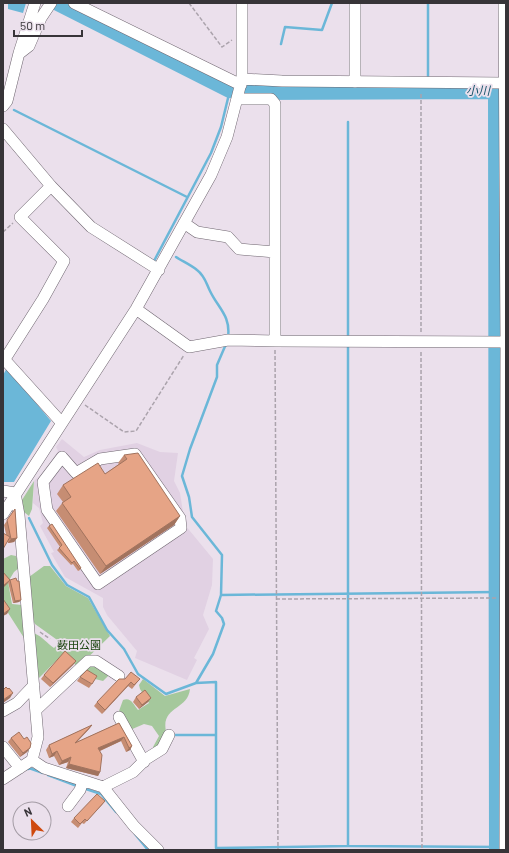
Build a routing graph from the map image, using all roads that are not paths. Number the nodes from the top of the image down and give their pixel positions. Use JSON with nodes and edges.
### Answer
{"nodes":[{"id":1,"x":35,"y":3,"type":"edge"},
{"id":2,"x":51,"y":3,"type":"edge"},
{"id":3,"x":74,"y":3,"type":"edge"},
{"id":4,"x":242,"y":3,"type":"edge"},
{"id":5,"x":355,"y":3,"type":"edge"},
{"id":6,"x":504,"y":3,"type":"edge"},
{"id":7,"x":19,"y":53,"type":"junction"},
{"id":8,"x":355,"y":82,"type":"junction"},
{"id":9,"x":504,"y":83,"type":"junction"},
{"id":10,"x":239,"y":90,"type":"junction"},
{"id":11,"x":3,"y":106,"type":"edge"},
{"id":12,"x":3,"y":129,"type":"edge"},
{"id":13,"x":51,"y":186,"type":"junction"},
{"id":14,"x":184,"y":223,"type":"junction"},
{"id":15,"x":275,"y":252,"type":"junction"},
{"id":16,"x":159,"y":270,"type":"junction"},
{"id":17,"x":136,"y":308,"type":"junction"},
{"id":18,"x":275,"y":341,"type":"junction"},
{"id":19,"x":506,"y":342,"type":"edge"},
{"id":20,"x":4,"y":360,"type":"edge"},
{"id":21,"x":61,"y":422,"type":"junction"},
{"id":22,"x":39,"y":455,"type":"junction"},
{"id":23,"x":55,"y":467,"type":"junction"},
{"id":24,"x":7,"y":492,"type":"edge"},
{"id":25,"x":3,"y":514,"type":"edge"},
{"id":26,"x":119,"y":676,"type":"dead end"},
{"id":27,"x":34,"y":685,"type":"junction"},
{"id":28,"x":36,"y":710,"type":"junction"},
{"id":29,"x":3,"y":711,"type":"edge"},
{"id":30,"x":119,"y":717,"type":"dead end"},
{"id":31,"x":169,"y":735,"type":"dead end"},
{"id":32,"x":3,"y":747,"type":"edge"},
{"id":33,"x":32,"y":760,"type":"junction"},
{"id":34,"x":144,"y":762,"type":"junction"},
{"id":35,"x":20,"y":768,"type":"junction"},
{"id":36,"x":3,"y":778,"type":"edge"},
{"id":37,"x":83,"y":781,"type":"junction"},
{"id":38,"x":103,"y":787,"type":"junction"},
{"id":39,"x":68,"y":806,"type":"dead end"},
{"id":40,"x":158,"y":850,"type":"edge"},
{"id":41,"x":505,"y":850,"type":"edge"}],
"edges":[{"from":1,"to":7,"type":"street"},
{"from":2,"to":7,"type":"street"},
{"from":3,"to":10,"type":"street"},
{"from":4,"to":10,"type":"street"},
{"from":5,"to":8,"type":"street"},
{"from":6,"to":9,"type":"street"},
{"from":7,"to":11,"type":"street"},
{"from":8,"to":9,"type":"street"},
{"from":8,"to":10,"type":"street"},
{"from":9,"to":19,"type":"street"},
{"from":10,"to":14,"type":"street"},
{"from":10,"to":15,"type":"street"},
{"from":12,"to":13,"type":"street"},
{"from":13,"to":16,"type":"street"},
{"from":13,"to":20,"type":"street"},
{"from":14,"to":15,"type":"street"},
{"from":14,"to":16,"type":"street"},
{"from":15,"to":18,"type":"street"},
{"from":16,"to":17,"type":"street"},
{"from":17,"to":18,"type":"street"},
{"from":17,"to":21,"type":"street"},
{"from":18,"to":19,"type":"street"},
{"from":19,"to":41,"type":"street"},
{"from":20,"to":21,"type":"street"},
{"from":21,"to":22,"type":"street"},
{"from":22,"to":23,"type":"street"},
{"from":22,"to":24,"type":"street"},
{"from":23,"to":23,"type":"street"},
{"from":24,"to":25,"type":"street"},
{"from":24,"to":27,"type":"street"},
{"from":26,"to":28,"type":"street"},
{"from":27,"to":28,"type":"street"},
{"from":27,"to":29,"type":"street"},
{"from":28,"to":33,"type":"street"},
{"from":30,"to":34,"type":"street"},
{"from":31,"to":34,"type":"street"},
{"from":32,"to":35,"type":"street"},
{"from":33,"to":35,"type":"street"},
{"from":33,"to":37,"type":"street"},
{"from":34,"to":38,"type":"street"},
{"from":35,"to":36,"type":"street"},
{"from":37,"to":38,"type":"street"},
{"from":37,"to":39,"type":"street"},
{"from":38,"to":40,"type":"street"}]}
